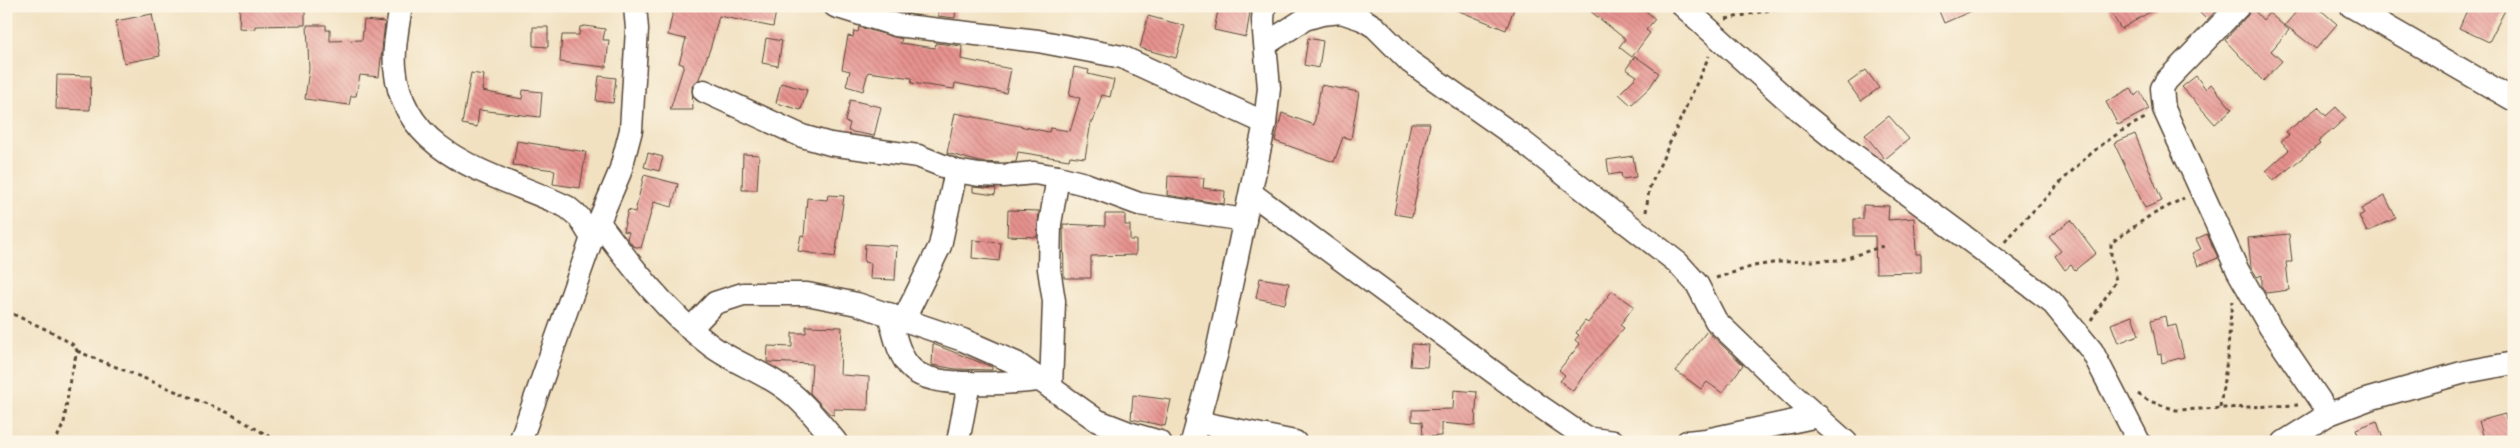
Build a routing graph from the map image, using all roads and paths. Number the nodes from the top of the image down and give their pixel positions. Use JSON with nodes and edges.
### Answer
{"nodes":[{"id":1,"x":401,"y":6,"type":"edge"},
{"id":2,"x":635,"y":6,"type":"edge"},
{"id":3,"x":835,"y":6,"type":"edge"},
{"id":4,"x":1264,"y":6,"type":"edge"},
{"id":5,"x":1789,"y":6,"type":"edge"},
{"id":6,"x":2238,"y":6,"type":"edge"},
{"id":7,"x":2351,"y":6,"type":"edge"},
{"id":8,"x":1691,"y":13,"type":"edge"},
{"id":9,"x":1718,"y":38,"type":"junction"},
{"id":10,"x":1266,"y":44,"type":"junction"},
{"id":11,"x":704,"y":91,"type":"dead end"},
{"id":12,"x":2514,"y":100,"type":"edge"},
{"id":13,"x":2164,"y":109,"type":"junction"},
{"id":14,"x":1265,"y":123,"type":"junction"},
{"id":15,"x":956,"y":171,"type":"junction"},
{"id":16,"x":1058,"y":177,"type":"junction"},
{"id":17,"x":2200,"y":189,"type":"junction"},
{"id":18,"x":1250,"y":193,"type":"junction"},
{"id":19,"x":1646,"y":217,"type":"dead end"},
{"id":20,"x":1245,"y":220,"type":"junction"},
{"id":21,"x":596,"y":231,"type":"junction"},
{"id":22,"x":1886,"y":245,"type":"dead end"},
{"id":23,"x":2001,"y":264,"type":"junction"},
{"id":24,"x":2238,"y":271,"type":"junction"},
{"id":25,"x":1697,"y":284,"type":"junction"},
{"id":26,"x":6,"y":311,"type":"edge"},
{"id":27,"x":896,"y":316,"type":"junction"},
{"id":28,"x":690,"y":329,"type":"junction"},
{"id":29,"x":2082,"y":338,"type":"junction"},
{"id":30,"x":77,"y":351,"type":"junction"},
{"id":31,"x":2514,"y":363,"type":"edge"},
{"id":32,"x":969,"y":383,"type":"junction"},
{"id":33,"x":1045,"y":384,"type":"junction"},
{"id":34,"x":2134,"y":391,"type":"dead end"},
{"id":35,"x":2220,"y":407,"type":"junction"},
{"id":36,"x":2325,"y":408,"type":"junction"},
{"id":37,"x":1818,"y":416,"type":"junction"},
{"id":38,"x":1194,"y":432,"type":"edge"},
{"id":39,"x":1578,"y":440,"type":"edge"},
{"id":40,"x":1150,"y":441,"type":"edge"},
{"id":41,"x":55,"y":442,"type":"edge"},
{"id":42,"x":279,"y":442,"type":"edge"},
{"id":43,"x":520,"y":442,"type":"edge"},
{"id":44,"x":836,"y":442,"type":"edge"},
{"id":45,"x":958,"y":442,"type":"edge"},
{"id":46,"x":1295,"y":442,"type":"edge"},
{"id":47,"x":1614,"y":442,"type":"edge"},
{"id":48,"x":1686,"y":442,"type":"edge"},
{"id":49,"x":1846,"y":442,"type":"edge"},
{"id":50,"x":2139,"y":442,"type":"edge"},
{"id":51,"x":2284,"y":442,"type":"edge"}],
"edges":[{"from":1,"to":21,"type":"street"},
{"from":2,"to":21,"type":"street"},
{"from":3,"to":14,"type":"street"},
{"from":4,"to":10,"type":"street"},
{"from":5,"to":8,"type":"path"},
{"from":6,"to":13,"type":"street"},
{"from":7,"to":12,"type":"street"},
{"from":8,"to":9,"type":"street"},
{"from":9,"to":19,"type":"path"},
{"from":9,"to":23,"type":"street"},
{"from":10,"to":14,"type":"street"},
{"from":10,"to":25,"type":"street"},
{"from":11,"to":15,"type":"street"},
{"from":13,"to":17,"type":"street"},
{"from":13,"to":23,"type":"path"},
{"from":14,"to":18,"type":"street"},
{"from":15,"to":16,"type":"street"},
{"from":15,"to":27,"type":"street"},
{"from":16,"to":20,"type":"street"},
{"from":16,"to":33,"type":"street"},
{"from":17,"to":24,"type":"street"},
{"from":17,"to":29,"type":"path"},
{"from":18,"to":20,"type":"street"},
{"from":18,"to":39,"type":"street"},
{"from":20,"to":38,"type":"street"},
{"from":21,"to":28,"type":"street"},
{"from":21,"to":43,"type":"street"},
{"from":22,"to":25,"type":"path"},
{"from":23,"to":29,"type":"street"},
{"from":24,"to":35,"type":"path"},
{"from":24,"to":36,"type":"street"},
{"from":25,"to":37,"type":"street"},
{"from":26,"to":30,"type":"path"},
{"from":27,"to":28,"type":"street"},
{"from":27,"to":32,"type":"street"},
{"from":27,"to":33,"type":"street"},
{"from":28,"to":44,"type":"street"},
{"from":29,"to":50,"type":"street"},
{"from":30,"to":41,"type":"path"},
{"from":30,"to":42,"type":"path"},
{"from":31,"to":36,"type":"street"},
{"from":32,"to":33,"type":"street"},
{"from":32,"to":45,"type":"street"},
{"from":33,"to":40,"type":"street"},
{"from":34,"to":35,"type":"path"},
{"from":35,"to":36,"type":"path"},
{"from":36,"to":51,"type":"street"},
{"from":37,"to":48,"type":"street"},
{"from":37,"to":49,"type":"street"},
{"from":38,"to":46,"type":"street"},
{"from":39,"to":47,"type":"street"}]}
